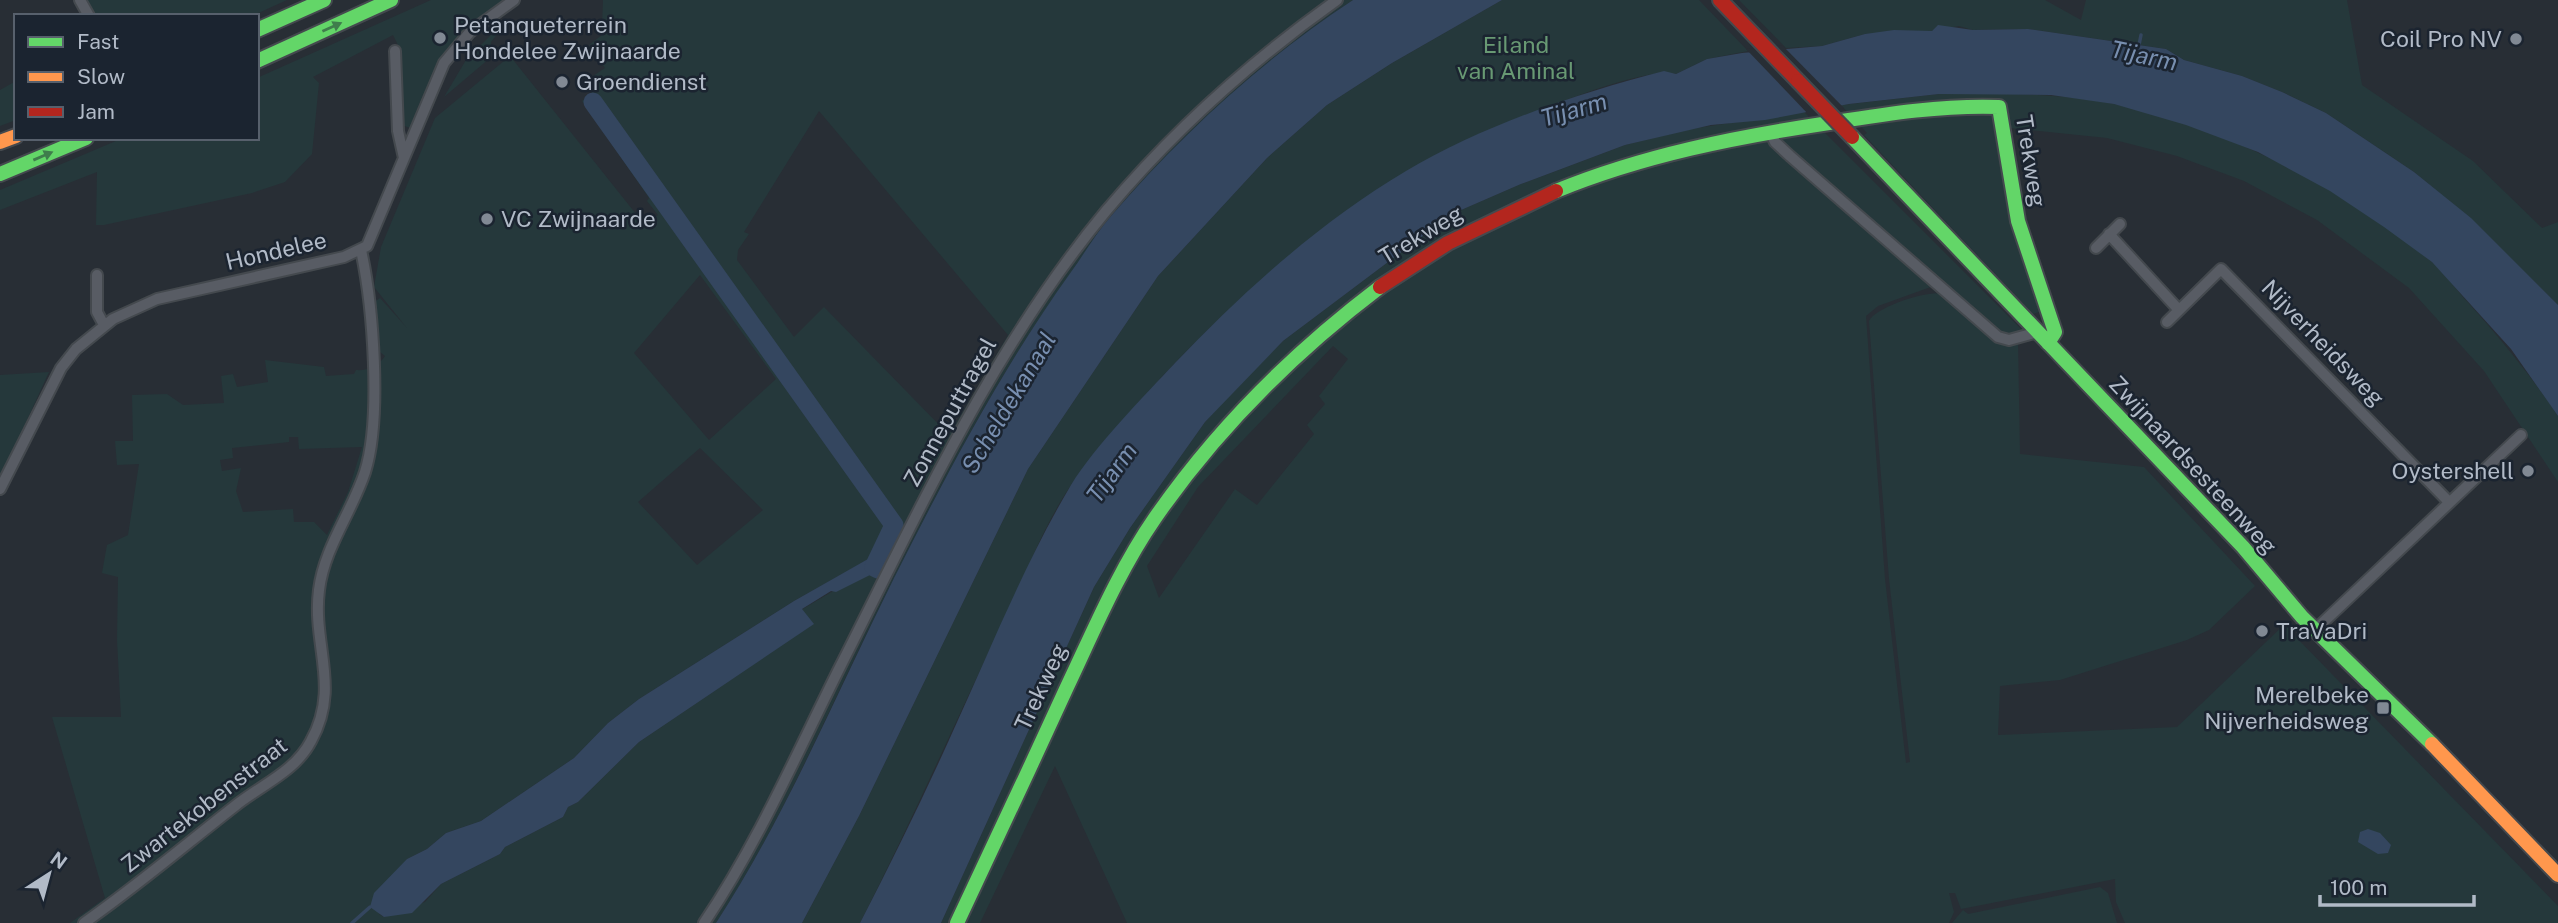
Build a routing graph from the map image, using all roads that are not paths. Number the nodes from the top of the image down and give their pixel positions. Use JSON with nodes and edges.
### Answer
{"nodes":[{"id":1,"x":324,"y":0,"type":"edge"},
{"id":2,"x":391,"y":0,"type":"edge"},
{"id":3,"x":514,"y":0,"type":"edge"},
{"id":4,"x":1337,"y":0,"type":"edge"},
{"id":5,"x":1720,"y":0,"type":"edge"},
{"id":6,"x":259,"y":29,"type":"edge"},
{"id":7,"x":395,"y":51,"type":"dead end"},
{"id":8,"x":259,"y":60,"type":"edge"},
{"id":9,"x":1770,"y":132,"type":"junction"},
{"id":10,"x":81,"y":140,"type":"edge"},
{"id":11,"x":404,"y":158,"type":"junction"},
{"id":12,"x":0,"y":174,"type":"edge"},
{"id":13,"x":2120,"y":224,"type":"dead end"},
{"id":14,"x":2109,"y":234,"type":"junction"},
{"id":15,"x":2096,"y":248,"type":"dead end"},
{"id":16,"x":361,"y":250,"type":"junction"},
{"id":17,"x":97,"y":275,"type":"dead end"},
{"id":18,"x":2178,"y":309,"type":"junction"},
{"id":19,"x":2167,"y":322,"type":"dead end"},
{"id":20,"x":104,"y":325,"type":"junction"},
{"id":21,"x":2043,"y":337,"type":"junction"},
{"id":22,"x":2521,"y":435,"type":"dead end"},
{"id":23,"x":0,"y":489,"type":"edge"},
{"id":24,"x":2449,"y":502,"type":"junction"},
{"id":25,"x":2316,"y":629,"type":"junction"},
{"id":26,"x":2558,"y":875,"type":"edge"},
{"id":27,"x":84,"y":923,"type":"edge"},
{"id":28,"x":704,"y":923,"type":"edge"},
{"id":29,"x":957,"y":923,"type":"edge"}],
"edges":[{"from":1,"to":6,"type":"main road"},
{"from":8,"to":2,"type":"main road","one_way":true},
{"from":3,"to":11,"type":"street","name":"Hondelee"},
{"from":4,"to":28,"type":"street","name":"Zonneputtragel"},
{"from":5,"to":21,"type":"main road","name":"Zwijnaardsesteenweg","bridge":true},
{"from":7,"to":11,"type":"street"},
{"from":9,"to":21,"type":"street"},
{"from":9,"to":21,"type":"main road","name":"Trekweg"},
{"from":9,"to":29,"type":"main road","name":"Trekweg"},
{"from":12,"to":10,"type":"main road","one_way":true},
{"from":11,"to":16,"type":"street","name":"Hondelee"},
{"from":13,"to":14,"type":"street"},
{"from":14,"to":15,"type":"street"},
{"from":14,"to":18,"type":"street"},
{"from":16,"to":20,"type":"street","name":"Hondelee"},
{"from":16,"to":27,"type":"street","name":"Zwartekobenstraat"},
{"from":17,"to":20,"type":"street"},
{"from":18,"to":19,"type":"street","name":"Nijverheidsweg"},
{"from":18,"to":24,"type":"street","name":"Nijverheidsweg"},
{"from":20,"to":23,"type":"street","name":"Hondelee"},
{"from":21,"to":25,"type":"main road","name":"Zwijnaardsesteenweg"},
{"from":22,"to":24,"type":"street"},
{"from":24,"to":25,"type":"street"},
{"from":25,"to":26,"type":"main road","name":"Zwijnaardsesteenweg"}]}
